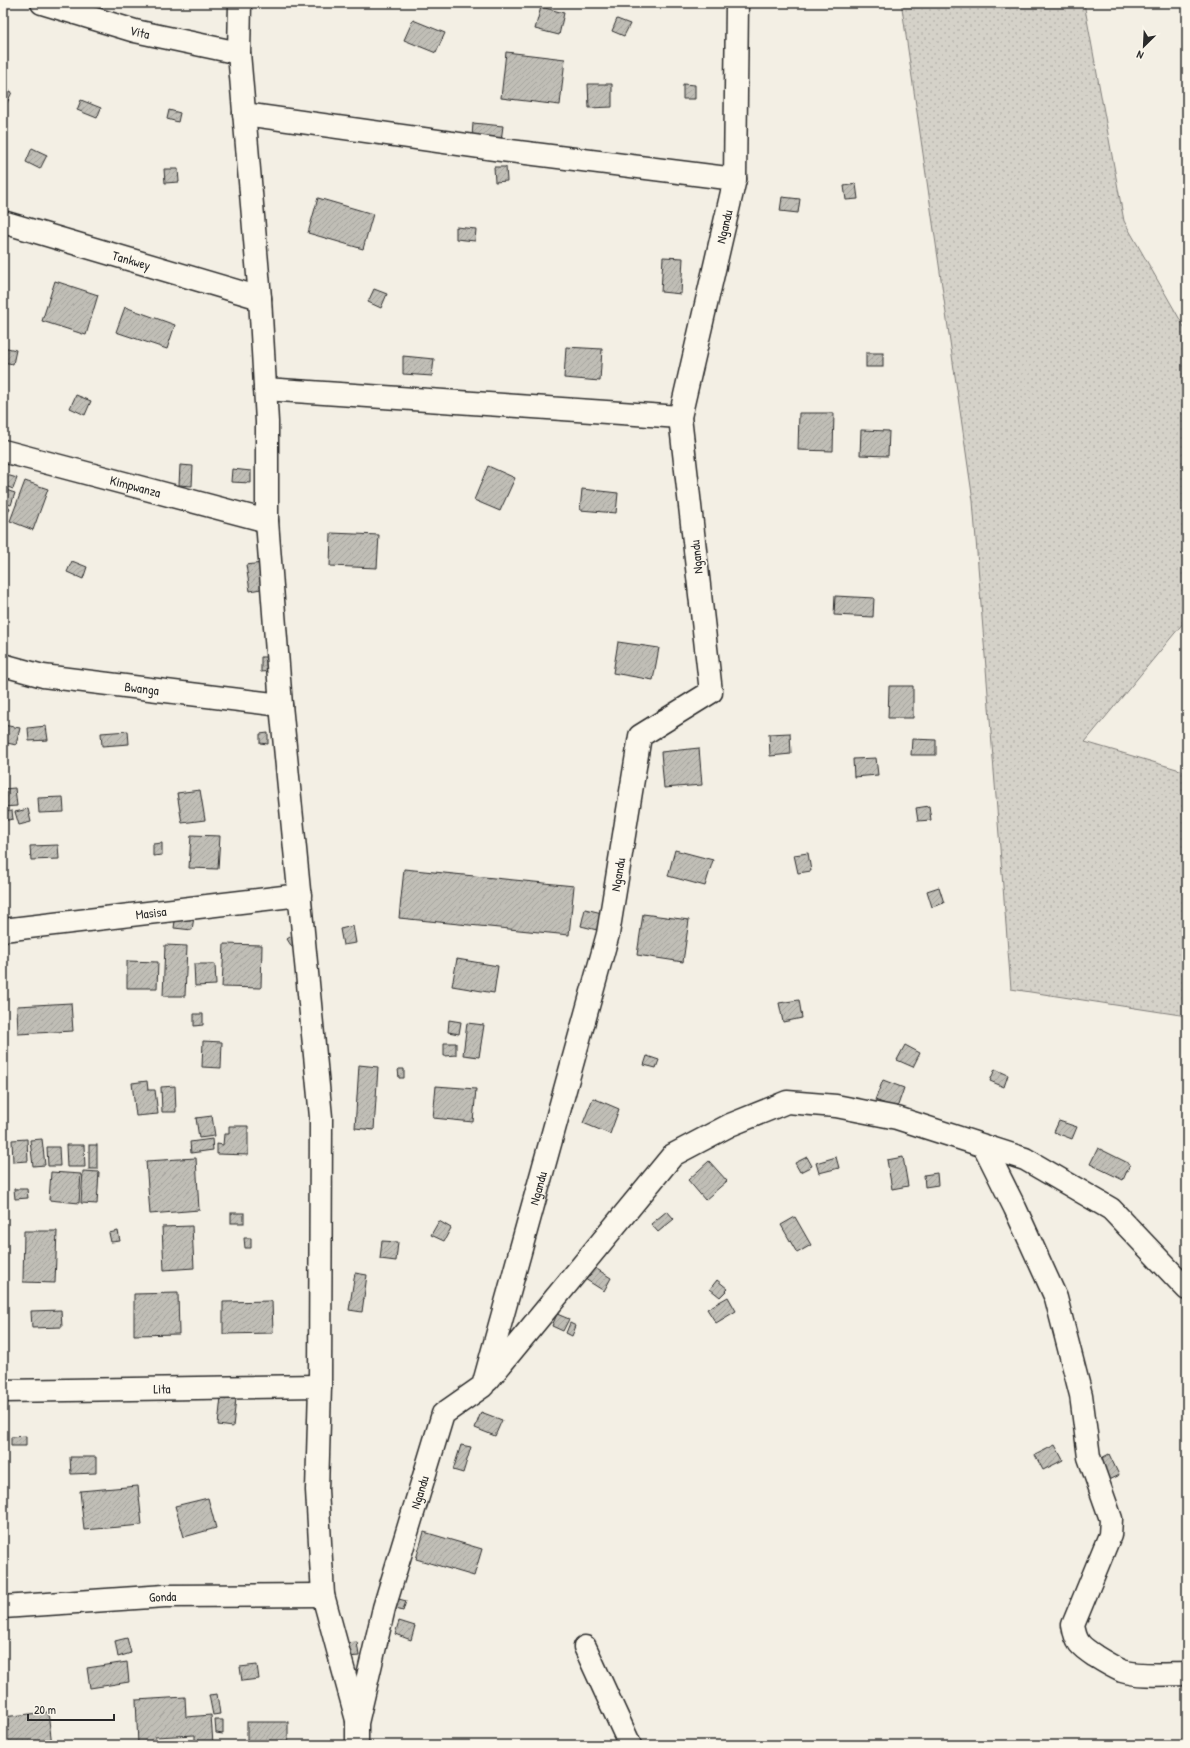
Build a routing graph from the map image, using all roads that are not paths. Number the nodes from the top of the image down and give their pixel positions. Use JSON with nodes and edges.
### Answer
{"nodes":[{"id":1,"x":42,"y":3,"type":"edge"},
{"id":2,"x":240,"y":3,"type":"edge"},
{"id":3,"x":737,"y":3,"type":"edge"},
{"id":4,"x":239,"y":53,"type":"junction"},
{"id":5,"x":244,"y":114,"type":"junction"},
{"id":6,"x":735,"y":179,"type":"junction"},
{"id":7,"x":3,"y":222,"type":"edge"},
{"id":8,"x":260,"y":298,"type":"junction"},
{"id":9,"x":265,"y":389,"type":"junction"},
{"id":10,"x":680,"y":417,"type":"junction"},
{"id":11,"x":3,"y":451,"type":"edge"},
{"id":12,"x":268,"y":521,"type":"junction"},
{"id":13,"x":3,"y":665,"type":"edge"},
{"id":14,"x":281,"y":705,"type":"junction"},
{"id":15,"x":300,"y":895,"type":"junction"},
{"id":16,"x":3,"y":930,"type":"edge"},
{"id":17,"x":984,"y":1146,"type":"junction"},
{"id":18,"x":1187,"y":1289,"type":"edge"},
{"id":19,"x":320,"y":1386,"type":"junction"},
{"id":20,"x":483,"y":1386,"type":"junction"},
{"id":21,"x":3,"y":1391,"type":"edge"},
{"id":22,"x":323,"y":1595,"type":"junction"},
{"id":23,"x":3,"y":1606,"type":"edge"},
{"id":24,"x":586,"y":1647,"type":"dead end"},
{"id":25,"x":1187,"y":1674,"type":"edge"},
{"id":26,"x":357,"y":1724,"type":"junction"},
{"id":27,"x":357,"y":1745,"type":"edge"},
{"id":28,"x":630,"y":1745,"type":"edge"}],
"edges":[{"from":1,"to":4,"type":"street","name":"Vita"},
{"from":2,"to":4,"type":"street"},
{"from":3,"to":6,"type":"street","name":"Ngandu"},
{"from":4,"to":5,"type":"street"},
{"from":5,"to":6,"type":"street"},
{"from":5,"to":8,"type":"street"},
{"from":6,"to":10,"type":"street","name":"Ngandu"},
{"from":7,"to":8,"type":"street","name":"Tankwey"},
{"from":8,"to":9,"type":"street"},
{"from":9,"to":10,"type":"street"},
{"from":9,"to":12,"type":"street"},
{"from":10,"to":20,"type":"street","name":"Ngandu"},
{"from":11,"to":12,"type":"street","name":"Kimpwanza"},
{"from":12,"to":14,"type":"street"},
{"from":13,"to":14,"type":"street","name":"Bwanga"},
{"from":14,"to":15,"type":"street"},
{"from":15,"to":16,"type":"street","name":"Masisa"},
{"from":15,"to":19,"type":"street"},
{"from":17,"to":18,"type":"street"},
{"from":17,"to":20,"type":"street"},
{"from":17,"to":25,"type":"street"},
{"from":19,"to":21,"type":"street","name":"Lita"},
{"from":19,"to":22,"type":"street"},
{"from":20,"to":26,"type":"street","name":"Ngandu"},
{"from":22,"to":23,"type":"street","name":"Gonda"},
{"from":22,"to":26,"type":"street"},
{"from":24,"to":28,"type":"street"},
{"from":26,"to":27,"type":"street","name":"Ngandu"}]}
